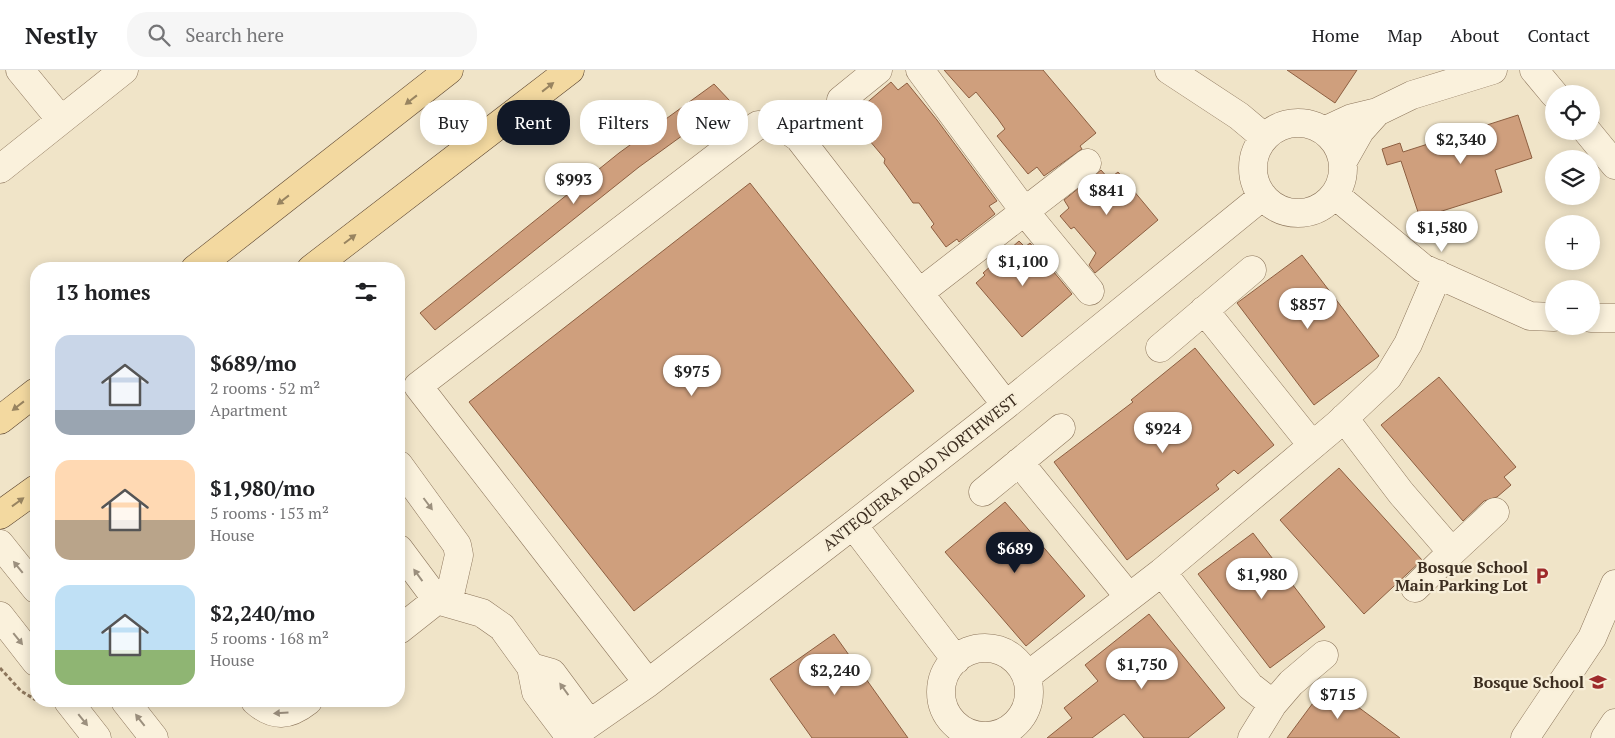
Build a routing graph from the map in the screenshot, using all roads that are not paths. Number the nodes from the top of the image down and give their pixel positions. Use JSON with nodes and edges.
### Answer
{"nodes":[{"id":1,"x":20,"y":70,"type":"edge"},
{"id":2,"x":124,"y":70,"type":"edge"},
{"id":3,"x":449,"y":70,"type":"edge"},
{"id":4,"x":570,"y":70,"type":"edge"},
{"id":5,"x":878,"y":70,"type":"edge"},
{"id":6,"x":920,"y":70,"type":"edge"},
{"id":7,"x":1169,"y":70,"type":"edge"},
{"id":8,"x":1492,"y":70,"type":"edge"},
{"id":9,"x":1534,"y":70,"type":"edge"},
{"id":10,"x":1546,"y":85,"type":"edge"},
{"id":11,"x":840,"y":100,"type":"dead end"},
{"id":12,"x":1377,"y":112,"type":"junction"},
{"id":13,"x":61,"y":120,"type":"junction"},
{"id":14,"x":1324,"y":130,"type":"junction"},
{"id":15,"x":1264,"y":137,"type":"junction"},
{"id":16,"x":1594,"y":140,"type":"edge"},
{"id":17,"x":1342,"y":161,"type":"junction"},
{"id":18,"x":1087,"y":164,"type":"dead end"},
{"id":19,"x":1615,"y":165,"type":"edge"},
{"id":20,"x":0,"y":169,"type":"edge"},
{"id":21,"x":1335,"y":195,"type":"junction"},
{"id":22,"x":1263,"y":196,"type":"junction"},
{"id":23,"x":1025,"y":212,"type":"junction"},
{"id":24,"x":205,"y":262,"type":"edge"},
{"id":25,"x":320,"y":262,"type":"edge"},
{"id":26,"x":1252,"y":270,"type":"dead end"},
{"id":27,"x":1438,"y":274,"type":"junction"},
{"id":28,"x":1090,"y":291,"type":"dead end"},
{"id":29,"x":919,"y":293,"type":"junction"},
{"id":30,"x":1204,"y":310,"type":"junction"},
{"id":31,"x":1545,"y":317,"type":"edge"},
{"id":32,"x":1600,"y":318,"type":"edge"},
{"id":33,"x":1615,"y":318,"type":"edge"},
{"id":34,"x":1160,"y":348,"type":"dead end"},
{"id":35,"x":30,"y":397,"type":"edge"},
{"id":36,"x":1006,"y":405,"type":"junction"},
{"id":37,"x":1344,"y":418,"type":"junction"},
{"id":38,"x":0,"y":420,"type":"edge"},
{"id":39,"x":1060,"y":428,"type":"dead end"},
{"id":40,"x":1312,"y":445,"type":"junction"},
{"id":41,"x":1019,"y":462,"type":"junction"},
{"id":42,"x":405,"y":473,"type":"edge"},
{"id":43,"x":983,"y":492,"type":"dead end"},
{"id":44,"x":30,"y":493,"type":"edge"},
{"id":45,"x":1495,"y":512,"type":"dead end"},
{"id":46,"x":0,"y":515,"type":"edge"},
{"id":47,"x":853,"y":524,"type":"junction"},
{"id":48,"x":0,"y":544,"type":"edge"},
{"id":49,"x":1452,"y":552,"type":"junction"},
{"id":50,"x":405,"y":556,"type":"edge"},
{"id":51,"x":1162,"y":572,"type":"junction"},
{"id":52,"x":30,"y":582,"type":"edge"},
{"id":53,"x":1615,"y":584,"type":"edge"},
{"id":54,"x":1416,"y":588,"type":"dead end"},
{"id":55,"x":1129,"y":597,"type":"junction"},
{"id":56,"x":442,"y":602,"type":"junction"},
{"id":57,"x":0,"y":616,"type":"edge"},
{"id":58,"x":405,"y":626,"type":"edge"},
{"id":59,"x":30,"y":654,"type":"edge"},
{"id":60,"x":1324,"y":655,"type":"dead end"},
{"id":61,"x":956,"y":660,"type":"junction"},
{"id":62,"x":1027,"y":676,"type":"junction"},
{"id":63,"x":648,"y":683,"type":"junction"},
{"id":64,"x":1273,"y":704,"type":"junction"},
{"id":65,"x":73,"y":707,"type":"edge"},
{"id":66,"x":130,"y":707,"type":"edge"},
{"id":67,"x":263,"y":707,"type":"edge"},
{"id":68,"x":301,"y":707,"type":"edge"},
{"id":69,"x":1615,"y":723,"type":"edge"},
{"id":70,"x":576,"y":733,"type":"edge"},
{"id":71,"x":953,"y":733,"type":"edge"},
{"id":72,"x":98,"y":738,"type":"edge"},
{"id":73,"x":154,"y":738,"type":"edge"},
{"id":74,"x":1252,"y":738,"type":"edge"},
{"id":75,"x":1525,"y":738,"type":"edge"},
{"id":76,"x":1606,"y":738,"type":"edge"}],
"edges":[{"from":1,"to":13,"type":"street"},
{"from":2,"to":13,"type":"street"},
{"from":3,"to":24,"type":"main road","one_way":true},
{"from":25,"to":4,"type":"main road","one_way":true},
{"from":5,"to":11,"type":"street"},
{"from":6,"to":23,"type":"street"},
{"from":7,"to":15,"type":"street"},
{"from":8,"to":12,"type":"street"},
{"from":9,"to":10,"type":"street"},
{"from":12,"to":14,"type":"street"},
{"from":12,"to":17,"type":"street"},
{"from":13,"to":20,"type":"street"},
{"from":14,"to":15,"type":"street"},
{"from":14,"to":17,"type":"street"},
{"from":15,"to":22,"type":"street"},
{"from":16,"to":19,"type":"street"},
{"from":17,"to":21,"type":"street"},
{"from":18,"to":23,"type":"street"},
{"from":21,"to":22,"type":"street"},
{"from":21,"to":27,"type":"street"},
{"from":22,"to":36,"type":"street","name":"ANTEQUERA ROAD NORTHWEST"},
{"from":23,"to":28,"type":"street"},
{"from":23,"to":29,"type":"street"},
{"from":26,"to":30,"type":"street"},
{"from":27,"to":31,"type":"street"},
{"from":27,"to":37,"type":"street"},
{"from":29,"to":36,"type":"street"},
{"from":29,"to":63,"type":"street"},
{"from":30,"to":34,"type":"street"},
{"from":30,"to":40,"type":"street"},
{"from":32,"to":33,"type":"street"},
{"from":35,"to":38,"type":"main road","one_way":true},
{"from":36,"to":47,"type":"street","name":"ANTEQUERA ROAD NORTHWEST"},
{"from":37,"to":40,"type":"street"},
{"from":37,"to":49,"type":"street"},
{"from":39,"to":41,"type":"street"},
{"from":40,"to":51,"type":"street"},
{"from":41,"to":43,"type":"street"},
{"from":41,"to":55,"type":"street"},
{"from":42,"to":56,"type":"street","one_way":true},
{"from":46,"to":44,"type":"main road","one_way":true},
{"from":45,"to":49,"type":"street"},
{"from":47,"to":61,"type":"street"},
{"from":47,"to":63,"type":"street","name":"ANTEQUERA ROAD NORTHWEST"},
{"from":52,"to":48,"type":"street","one_way":true},
{"from":49,"to":54,"type":"street"},
{"from":56,"to":50,"type":"street","one_way":true},
{"from":51,"to":55,"type":"street"},
{"from":51,"to":64,"type":"street"},
{"from":53,"to":75,"type":"street"},
{"from":55,"to":62,"type":"street"},
{"from":56,"to":58,"type":"street"},
{"from":56,"to":70,"type":"street"},
{"from":57,"to":59,"type":"street","one_way":true},
{"from":60,"to":64,"type":"street"},
{"from":61,"to":62,"type":"street"},
{"from":61,"to":71,"type":"street"},
{"from":62,"to":71,"type":"street"},
{"from":63,"to":70,"type":"street","name":"ANTEQUERA ROAD NORTHWEST"},
{"from":64,"to":74,"type":"street"},
{"from":65,"to":72,"type":"street","one_way":true},
{"from":73,"to":66,"type":"street","one_way":true},
{"from":68,"to":67,"type":"street","one_way":true},
{"from":69,"to":76,"type":"street"}]}
